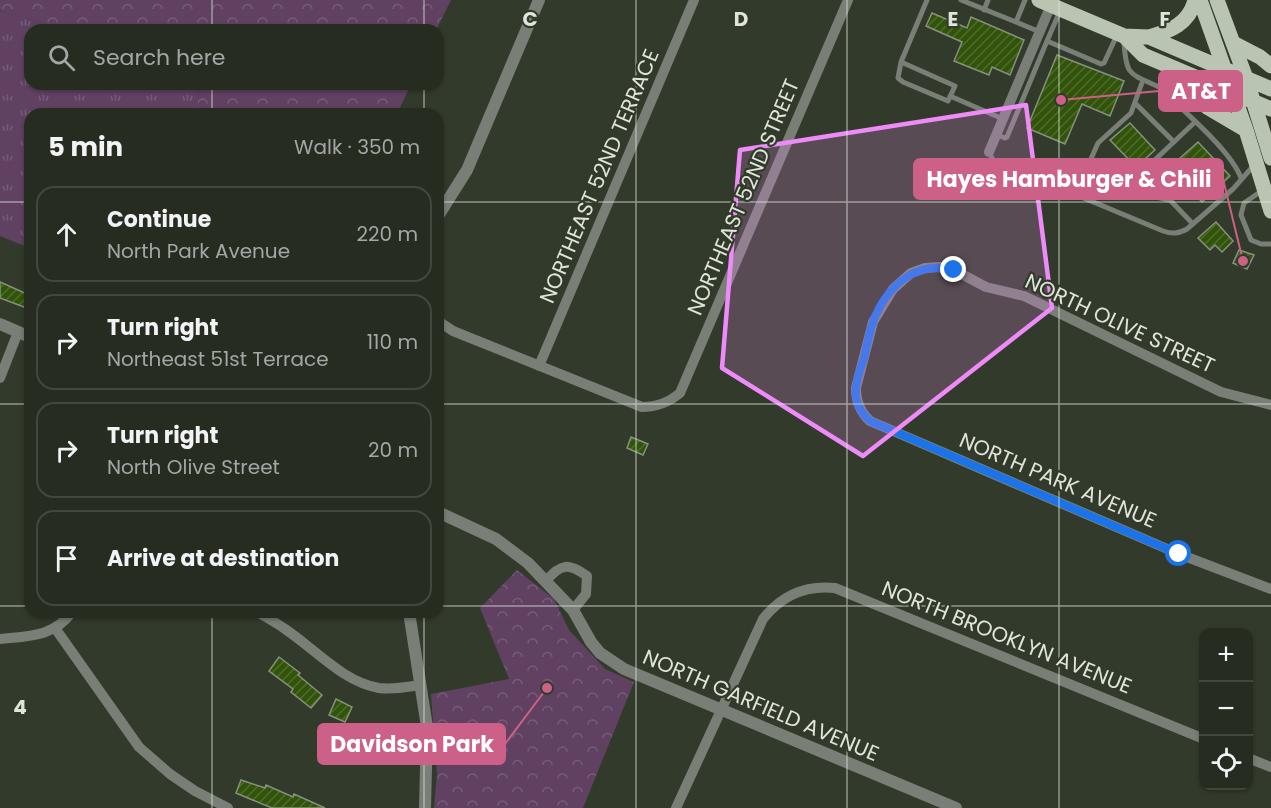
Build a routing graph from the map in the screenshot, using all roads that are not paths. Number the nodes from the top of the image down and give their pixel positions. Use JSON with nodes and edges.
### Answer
{"nodes":[{"id":1,"x":539,"y":0,"type":"edge"},
{"id":2,"x":694,"y":0,"type":"edge"},
{"id":3,"x":848,"y":0,"type":"edge"},
{"id":4,"x":927,"y":0,"type":"edge"},
{"id":5,"x":961,"y":0,"type":"edge"},
{"id":6,"x":988,"y":0,"type":"edge"},
{"id":7,"x":1025,"y":0,"type":"edge"},
{"id":8,"x":1195,"y":0,"type":"edge"},
{"id":9,"x":1200,"y":0,"type":"edge"},
{"id":10,"x":1217,"y":0,"type":"edge"},
{"id":11,"x":1050,"y":5,"type":"edge"},
{"id":12,"x":984,"y":9,"type":"junction"},
{"id":13,"x":1016,"y":22,"type":"junction"},
{"id":14,"x":1040,"y":32,"type":"junction"},
{"id":15,"x":1121,"y":34,"type":"junction"},
{"id":16,"x":1149,"y":37,"type":"junction"},
{"id":17,"x":1047,"y":41,"type":"junction"},
{"id":18,"x":1233,"y":44,"type":"junction"},
{"id":19,"x":902,"y":62,"type":"junction"},
{"id":20,"x":1169,"y":66,"type":"junction"},
{"id":21,"x":1271,"y":66,"type":"edge"},
{"id":22,"x":1225,"y":69,"type":"junction"},
{"id":23,"x":1246,"y":78,"type":"junction"},
{"id":24,"x":1143,"y":80,"type":"junction"},
{"id":25,"x":1158,"y":87,"type":"junction"},
{"id":26,"x":1271,"y":88,"type":"edge"},
{"id":27,"x":1233,"y":93,"type":"junction"},
{"id":28,"x":950,"y":96,"type":"junction"},
{"id":29,"x":1254,"y":102,"type":"junction"},
{"id":30,"x":1135,"y":103,"type":"junction"},
{"id":31,"x":1271,"y":109,"type":"edge"},
{"id":32,"x":1003,"y":119,"type":"junction"},
{"id":33,"x":1195,"y":122,"type":"junction"},
{"id":34,"x":1246,"y":130,"type":"junction"},
{"id":35,"x":997,"y":135,"type":"junction"},
{"id":36,"x":1174,"y":142,"type":"junction"},
{"id":37,"x":989,"y":152,"type":"joint"},
{"id":38,"x":1264,"y":160,"type":"edge"},
{"id":39,"x":1083,"y":174,"type":"junction"},
{"id":40,"x":1241,"y":178,"type":"junction"},
{"id":41,"x":1264,"y":189,"type":"junction"},
{"id":42,"x":1123,"y":190,"type":"junction"},
{"id":43,"x":1075,"y":195,"type":"junction"},
{"id":44,"x":444,"y":206,"type":"edge"},
{"id":45,"x":1271,"y":211,"type":"edge"},
{"id":46,"x":1193,"y":224,"type":"junction"},
{"id":47,"x":1271,"y":244,"type":"edge"},
{"id":48,"x":0,"y":324,"type":"edge"},
{"id":49,"x":444,"y":325,"type":"edge"},
{"id":50,"x":24,"y":335,"type":"edge"},
{"id":51,"x":539,"y":366,"type":"junction"},
{"id":52,"x":0,"y":378,"type":"edge"},
{"id":53,"x":1271,"y":405,"type":"edge"},
{"id":54,"x":865,"y":416,"type":"joint"},
{"id":55,"x":444,"y":515,"type":"edge"},
{"id":56,"x":546,"y":581,"type":"junction"},
{"id":57,"x":1271,"y":589,"type":"edge"},
{"id":58,"x":573,"y":610,"type":"junction"},
{"id":59,"x":66,"y":618,"type":"edge"},
{"id":60,"x":268,"y":618,"type":"edge"},
{"id":61,"x":410,"y":618,"type":"edge"},
{"id":62,"x":55,"y":628,"type":"junction"},
{"id":63,"x":0,"y":639,"type":"edge"},
{"id":64,"x":421,"y":685,"type":"junction"},
{"id":65,"x":720,"y":709,"type":"junction"},
{"id":66,"x":1199,"y":737,"type":"edge"},
{"id":67,"x":1253,"y":760,"type":"edge"},
{"id":68,"x":1271,"y":767,"type":"edge"},
{"id":69,"x":228,"y":808,"type":"edge"},
{"id":70,"x":425,"y":808,"type":"edge"},
{"id":71,"x":676,"y":808,"type":"edge"},
{"id":72,"x":956,"y":808,"type":"edge"}],
"edges":[{"from":1,"to":44,"type":"street"},
{"from":2,"to":51,"type":"street","name":"NORTHEAST 52ND TERRACE"},
{"from":3,"to":51,"type":"street","name":"NORTHEAST 52ND STREET"},
{"from":4,"to":19,"type":"lane"},
{"from":5,"to":12,"type":"lane"},
{"from":6,"to":12,"type":"lane"},
{"from":7,"to":13,"type":"lane"},
{"from":8,"to":16,"type":"main road"},
{"from":9,"to":22,"type":"main road"},
{"from":10,"to":18,"type":"main road"},
{"from":11,"to":14,"type":"street"},
{"from":11,"to":15,"type":"main road"},
{"from":11,"to":17,"type":"lane"},
{"from":12,"to":13,"type":"lane"},
{"from":13,"to":14,"type":"lane"},
{"from":14,"to":32,"type":"street"},
{"from":15,"to":16,"type":"main road"},
{"from":15,"to":17,"type":"lane"},
{"from":15,"to":20,"type":"main road"},
{"from":15,"to":24,"type":"lane"},
{"from":16,"to":22,"type":"main road"},
{"from":17,"to":35,"type":"lane"},
{"from":18,"to":21,"type":"main road"},
{"from":18,"to":23,"type":"main road"},
{"from":19,"to":28,"type":"lane"},
{"from":19,"to":28,"type":"lane"},
{"from":20,"to":25,"type":"lane"},
{"from":20,"to":27,"type":"main road"},
{"from":20,"to":34,"type":"main road"},
{"from":22,"to":23,"type":"main road"},
{"from":22,"to":27,"type":"main road"},
{"from":23,"to":26,"type":"main road"},
{"from":23,"to":29,"type":"main road"},
{"from":24,"to":25,"type":"lane"},
{"from":24,"to":30,"type":"lane"},
{"from":25,"to":33,"type":"lane"},
{"from":27,"to":29,"type":"main road"},
{"from":27,"to":34,"type":"main road"},
{"from":28,"to":32,"type":"lane"},
{"from":29,"to":31,"type":"main road"},
{"from":29,"to":38,"type":"main road"},
{"from":30,"to":36,"type":"lane"},
{"from":30,"to":39,"type":"lane"},
{"from":32,"to":35,"type":"street"},
{"from":33,"to":36,"type":"lane"},
{"from":33,"to":40,"type":"lane"},
{"from":34,"to":38,"type":"main road"},
{"from":35,"to":37,"type":"street"},
{"from":36,"to":42,"type":"lane"},
{"from":37,"to":43,"type":"lane"},
{"from":38,"to":40,"type":"lane"},
{"from":38,"to":41,"type":"main road"},
{"from":39,"to":42,"type":"lane"},
{"from":39,"to":43,"type":"lane"},
{"from":40,"to":46,"type":"lane"},
{"from":41,"to":45,"type":"main road"},
{"from":41,"to":47,"type":"lane"},
{"from":42,"to":46,"type":"lane"},
{"from":43,"to":46,"type":"lane"},
{"from":48,"to":50,"type":"street"},
{"from":49,"to":51,"type":"street"},
{"from":50,"to":52,"type":"street"},
{"from":53,"to":54,"type":"street","name":"NORTH OLIVE STREET"},
{"from":54,"to":57,"type":"street","name":"NORTH PARK AVENUE"},
{"from":55,"to":56,"type":"street","name":"NORTH GARFIELD AVENUE"},
{"from":56,"to":58,"type":"street","name":"NORTH GARFIELD AVENUE"},
{"from":56,"to":58,"type":"street"},
{"from":58,"to":65,"type":"street","name":"NORTH GARFIELD AVENUE"},
{"from":59,"to":62,"type":"street"},
{"from":60,"to":64,"type":"street"},
{"from":61,"to":64,"type":"street"},
{"from":62,"to":63,"type":"street"},
{"from":62,"to":69,"type":"street"},
{"from":64,"to":70,"type":"street"},
{"from":65,"to":66,"type":"street","name":"NORTH BROOKLYN AVENUE"},
{"from":65,"to":71,"type":"street"},
{"from":65,"to":72,"type":"street","name":"NORTH GARFIELD AVENUE"},
{"from":67,"to":68,"type":"street"}]}
